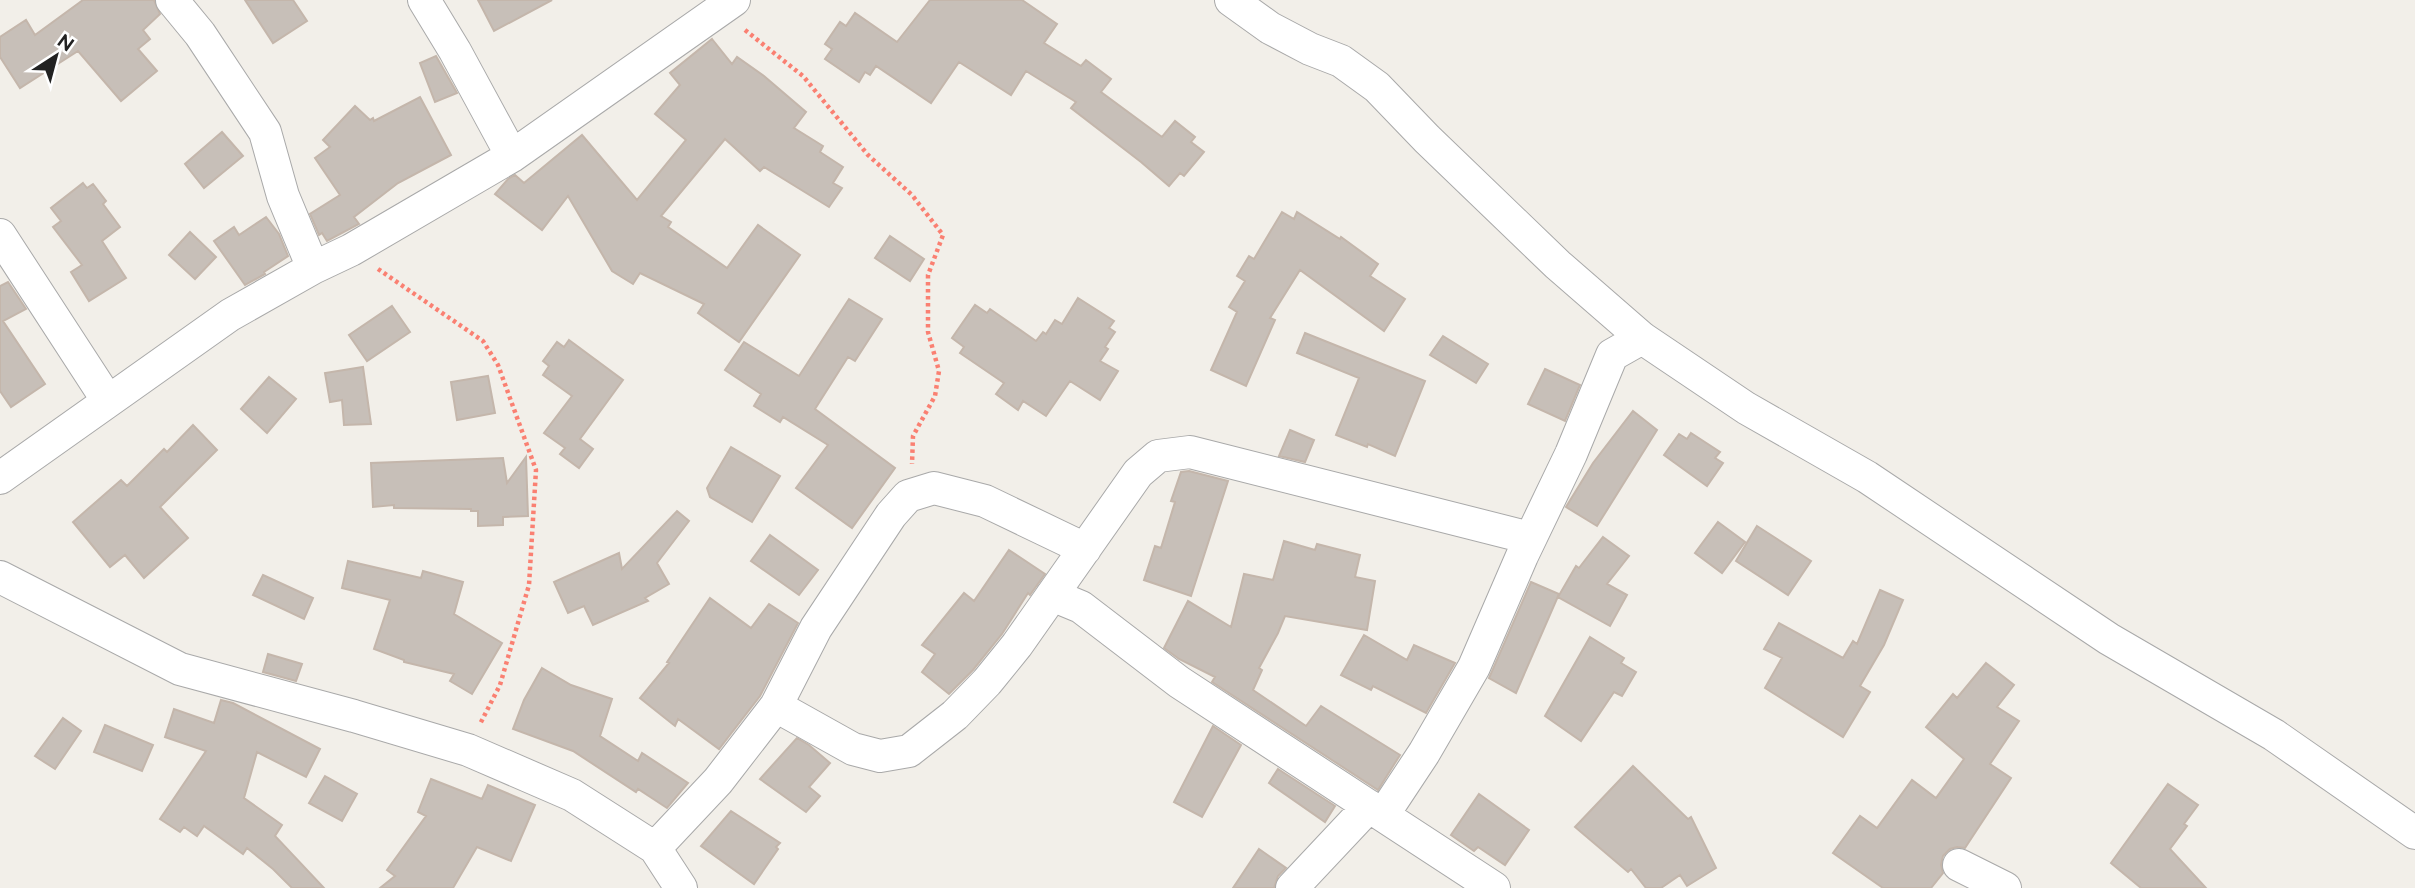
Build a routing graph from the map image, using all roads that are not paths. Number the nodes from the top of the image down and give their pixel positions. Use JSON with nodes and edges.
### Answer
{"nodes":[{"id":1,"x":173,"y":0,"type":"edge"},
{"id":2,"x":424,"y":0,"type":"edge"},
{"id":3,"x":1231,"y":0,"type":"edge"},
{"id":4,"x":727,"y":5,"type":"edge"},
{"id":5,"x":512,"y":156,"type":"junction"},
{"id":6,"x":0,"y":235,"type":"edge"},
{"id":7,"x":313,"y":268,"type":"junction"},
{"id":8,"x":1642,"y":338,"type":"junction"},
{"id":9,"x":108,"y":401,"type":"junction"},
{"id":10,"x":0,"y":478,"type":"edge"},
{"id":11,"x":1530,"y":538,"type":"junction"},
{"id":12,"x":1085,"y":549,"type":"junction"},
{"id":13,"x":0,"y":577,"type":"edge"},
{"id":14,"x":1052,"y":595,"type":"junction"},
{"id":15,"x":776,"y":706,"type":"junction"},
{"id":16,"x":1376,"y":811,"type":"junction"},
{"id":17,"x":2415,"y":833,"type":"edge"},
{"id":18,"x":654,"y":848,"type":"junction"},
{"id":19,"x":1959,"y":865,"type":"dead end"},
{"id":20,"x":681,"y":888,"type":"edge"},
{"id":21,"x":1292,"y":888,"type":"edge"},
{"id":22,"x":1494,"y":888,"type":"edge"},
{"id":23,"x":2006,"y":888,"type":"edge"}],
"edges":[{"from":1,"to":7,"type":"street"},
{"from":2,"to":5,"type":"street"},
{"from":3,"to":8,"type":"street"},
{"from":4,"to":5,"type":"street"},
{"from":5,"to":7,"type":"street"},
{"from":6,"to":9,"type":"street"},
{"from":7,"to":9,"type":"street"},
{"from":8,"to":11,"type":"street"},
{"from":8,"to":17,"type":"street"},
{"from":9,"to":10,"type":"street"},
{"from":11,"to":12,"type":"street"},
{"from":11,"to":16,"type":"street"},
{"from":12,"to":14,"type":"street"},
{"from":12,"to":15,"type":"street"},
{"from":13,"to":18,"type":"street"},
{"from":14,"to":15,"type":"street"},
{"from":14,"to":16,"type":"street"},
{"from":15,"to":18,"type":"street"},
{"from":16,"to":21,"type":"street"},
{"from":16,"to":22,"type":"street"},
{"from":18,"to":20,"type":"street"},
{"from":19,"to":23,"type":"street"}]}
